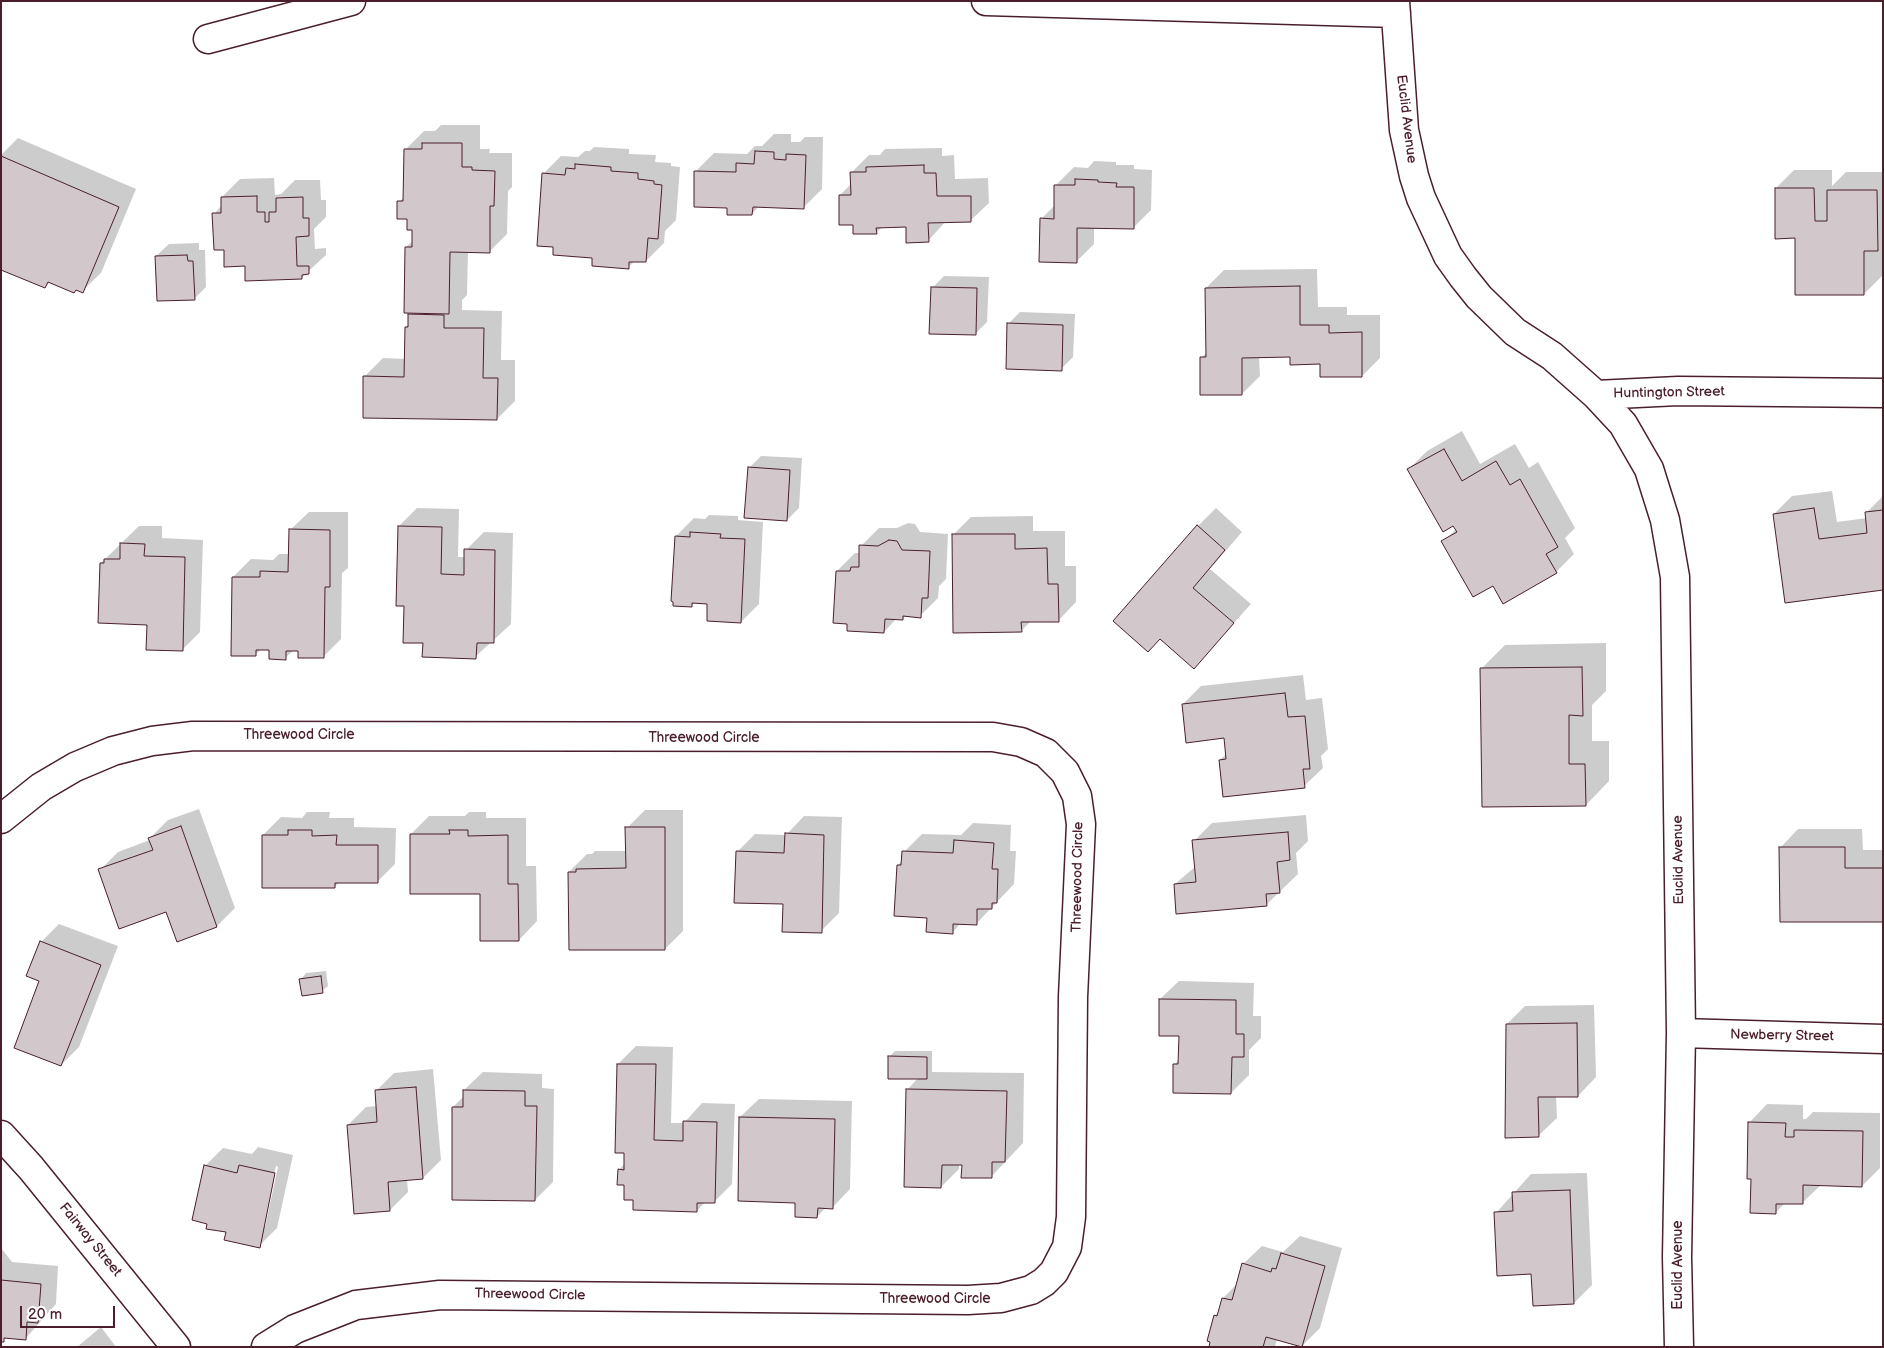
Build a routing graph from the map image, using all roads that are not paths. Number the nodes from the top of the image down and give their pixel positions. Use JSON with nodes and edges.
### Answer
{"nodes":[{"id":1,"x":351,"y":1,"type":"edge"},
{"id":2,"x":986,"y":1,"type":"edge"},
{"id":3,"x":1396,"y":7,"type":"edge"},
{"id":4,"x":208,"y":39,"type":"dead end"},
{"id":5,"x":1450,"y":258,"type":"joint"},
{"id":6,"x":1883,"y":393,"type":"edge"},
{"id":7,"x":1596,"y":395,"type":"junction"},
{"id":8,"x":1,"y":820,"type":"edge"},
{"id":9,"x":1682,"y":1033,"type":"junction"},
{"id":10,"x":1883,"y":1039,"type":"edge"},
{"id":11,"x":1,"y":1134,"type":"edge"},
{"id":12,"x":176,"y":1347,"type":"edge"},
{"id":13,"x":266,"y":1347,"type":"edge"},
{"id":14,"x":1679,"y":1347,"type":"edge"}],
"edges":[{"from":1,"to":4,"type":"street"},
{"from":2,"to":3,"type":"street"},
{"from":3,"to":5,"type":"street","name":"Euclid Avenue"},
{"from":5,"to":7,"type":"street","name":"Huntington Street"},
{"from":6,"to":7,"type":"street","name":"Huntington Street"},
{"from":7,"to":9,"type":"street","name":"Euclid Avenue"},
{"from":8,"to":13,"type":"street","name":"Threewood Circle"},
{"from":9,"to":10,"type":"street","name":"Newberry Street"},
{"from":9,"to":14,"type":"street","name":"Euclid Avenue"},
{"from":11,"to":12,"type":"street","name":"Fairway Street"}]}
